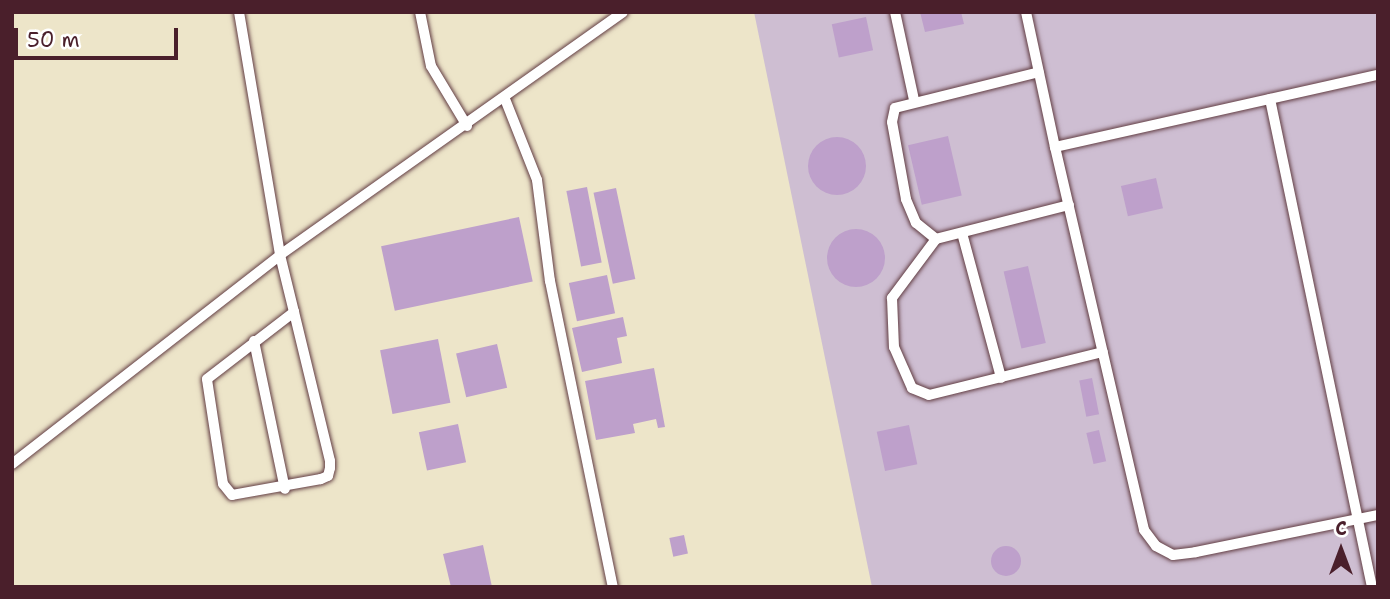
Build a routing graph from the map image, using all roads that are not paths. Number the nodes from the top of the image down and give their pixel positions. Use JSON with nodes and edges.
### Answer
{"nodes":[{"id":1,"x":239,"y":12,"type":"edge"},
{"id":2,"x":420,"y":12,"type":"edge"},
{"id":3,"x":623,"y":12,"type":"edge"},
{"id":4,"x":895,"y":12,"type":"edge"},
{"id":5,"x":1026,"y":12,"type":"edge"},
{"id":6,"x":1039,"y":72,"type":"junction"},
{"id":7,"x":1378,"y":75,"type":"edge"},
{"id":8,"x":505,"y":99,"type":"junction"},
{"id":9,"x":1270,"y":99,"type":"junction"},
{"id":10,"x":914,"y":100,"type":"junction"},
{"id":11,"x":467,"y":126,"type":"junction"},
{"id":12,"x":1055,"y":147,"type":"junction"},
{"id":13,"x":1069,"y":205,"type":"junction"},
{"id":14,"x":962,"y":233,"type":"junction"},
{"id":15,"x":936,"y":239,"type":"junction"},
{"id":16,"x":280,"y":255,"type":"junction"},
{"id":17,"x":294,"y":312,"type":"junction"},
{"id":18,"x":254,"y":341,"type":"junction"},
{"id":19,"x":1103,"y":352,"type":"junction"},
{"id":20,"x":1001,"y":377,"type":"junction"},
{"id":21,"x":12,"y":464,"type":"edge"},
{"id":22,"x":285,"y":489,"type":"junction"},
{"id":23,"x":1378,"y":515,"type":"edge"},
{"id":24,"x":1358,"y":519,"type":"junction"},
{"id":25,"x":613,"y":587,"type":"edge"},
{"id":26,"x":1372,"y":587,"type":"edge"}],
"edges":[{"from":1,"to":16,"type":"lane"},
{"from":2,"to":11,"type":"lane"},
{"from":3,"to":8,"type":"lane"},
{"from":4,"to":10,"type":"lane"},
{"from":5,"to":6,"type":"lane"},
{"from":6,"to":10,"type":"lane"},
{"from":6,"to":12,"type":"lane"},
{"from":7,"to":9,"type":"lane"},
{"from":8,"to":11,"type":"lane"},
{"from":8,"to":25,"type":"lane"},
{"from":9,"to":12,"type":"lane"},
{"from":9,"to":24,"type":"lane"},
{"from":10,"to":15,"type":"lane"},
{"from":11,"to":16,"type":"lane"},
{"from":12,"to":13,"type":"lane"},
{"from":13,"to":14,"type":"lane"},
{"from":13,"to":19,"type":"lane"},
{"from":14,"to":15,"type":"lane"},
{"from":14,"to":20,"type":"lane"},
{"from":15,"to":20,"type":"lane"},
{"from":16,"to":17,"type":"lane"},
{"from":16,"to":21,"type":"lane"},
{"from":17,"to":18,"type":"lane"},
{"from":17,"to":22,"type":"lane"},
{"from":18,"to":22,"type":"lane"},
{"from":18,"to":22,"type":"lane"},
{"from":19,"to":20,"type":"lane"},
{"from":19,"to":24,"type":"lane"},
{"from":23,"to":24,"type":"lane"},
{"from":24,"to":26,"type":"lane"}]}
